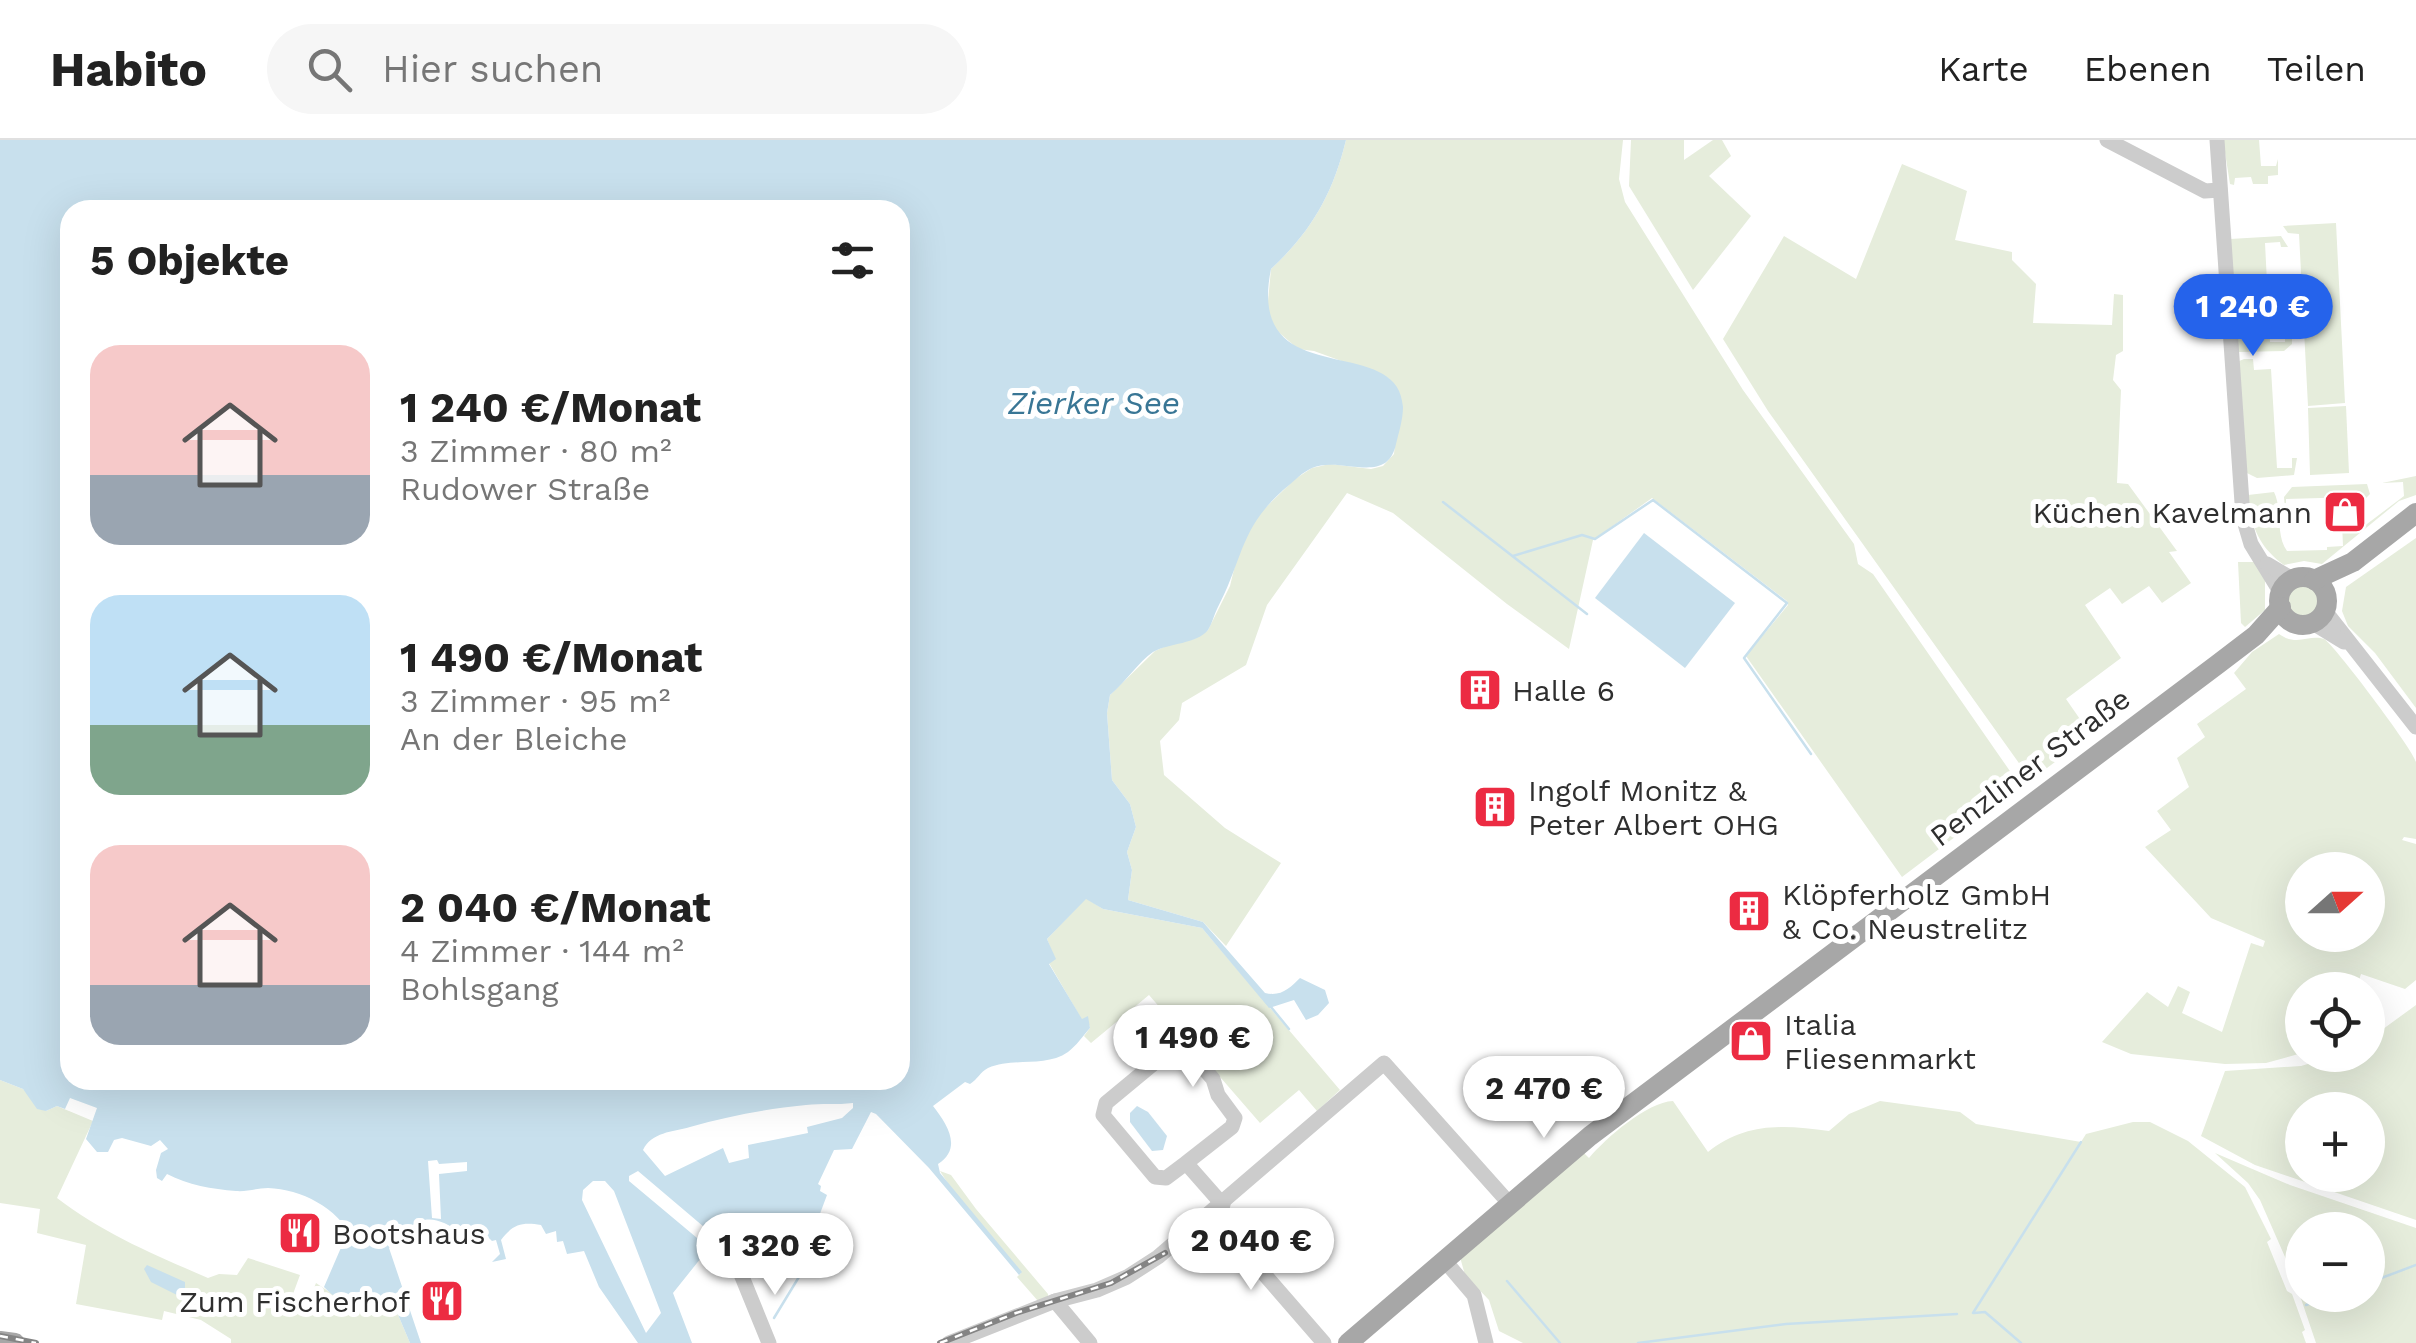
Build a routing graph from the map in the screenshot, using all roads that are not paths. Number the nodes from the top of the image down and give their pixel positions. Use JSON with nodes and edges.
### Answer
{"nodes":[{"id":1,"x":2217,"y":140,"type":"edge"},
{"id":2,"x":2110,"y":141,"type":"edge"},
{"id":3,"x":2220,"y":190,"type":"junction"},
{"id":4,"x":2416,"y":514,"type":"edge"},
{"id":5,"x":2303,"y":601,"type":"junction"},
{"id":6,"x":2416,"y":728,"type":"edge"},
{"id":7,"x":1186,"y":1162,"type":"junction"},
{"id":8,"x":1509,"y":1203,"type":"junction"},
{"id":9,"x":1217,"y":1210,"type":"junction"},
{"id":10,"x":727,"y":1251,"type":"dead end"},
{"id":11,"x":1444,"y":1260,"type":"junction"},
{"id":12,"x":1056,"y":1301,"type":"junction"},
{"id":13,"x":0,"y":1341,"type":"edge"},
{"id":14,"x":14,"y":1343,"type":"edge"},
{"id":15,"x":769,"y":1343,"type":"edge"},
{"id":16,"x":950,"y":1343,"type":"edge"},
{"id":17,"x":1090,"y":1343,"type":"edge"},
{"id":18,"x":1324,"y":1343,"type":"edge"},
{"id":19,"x":1348,"y":1343,"type":"edge"},
{"id":20,"x":1486,"y":1343,"type":"edge"}],
"edges":[{"from":1,"to":3,"type":"street"},
{"from":2,"to":3,"type":"street"},
{"from":3,"to":5,"type":"street"},
{"from":4,"to":5,"type":"main road","name":"Penzliner Straße"},
{"from":5,"to":6,"type":"street"},
{"from":5,"to":8,"type":"main road","name":"Penzliner Straße"},
{"from":7,"to":7,"type":"street"},
{"from":7,"to":9,"type":"street"},
{"from":8,"to":9,"type":"street"},
{"from":8,"to":11,"type":"main road","name":"Penzliner Straße"},
{"from":9,"to":12,"type":"street"},
{"from":9,"to":18,"type":"street"},
{"from":10,"to":15,"type":"street"},
{"from":11,"to":19,"type":"main road","name":"Penzliner Straße"},
{"from":11,"to":20,"type":"street"},
{"from":12,"to":16,"type":"street"},
{"from":12,"to":17,"type":"street"},
{"from":13,"to":14,"type":"main road"}]}
